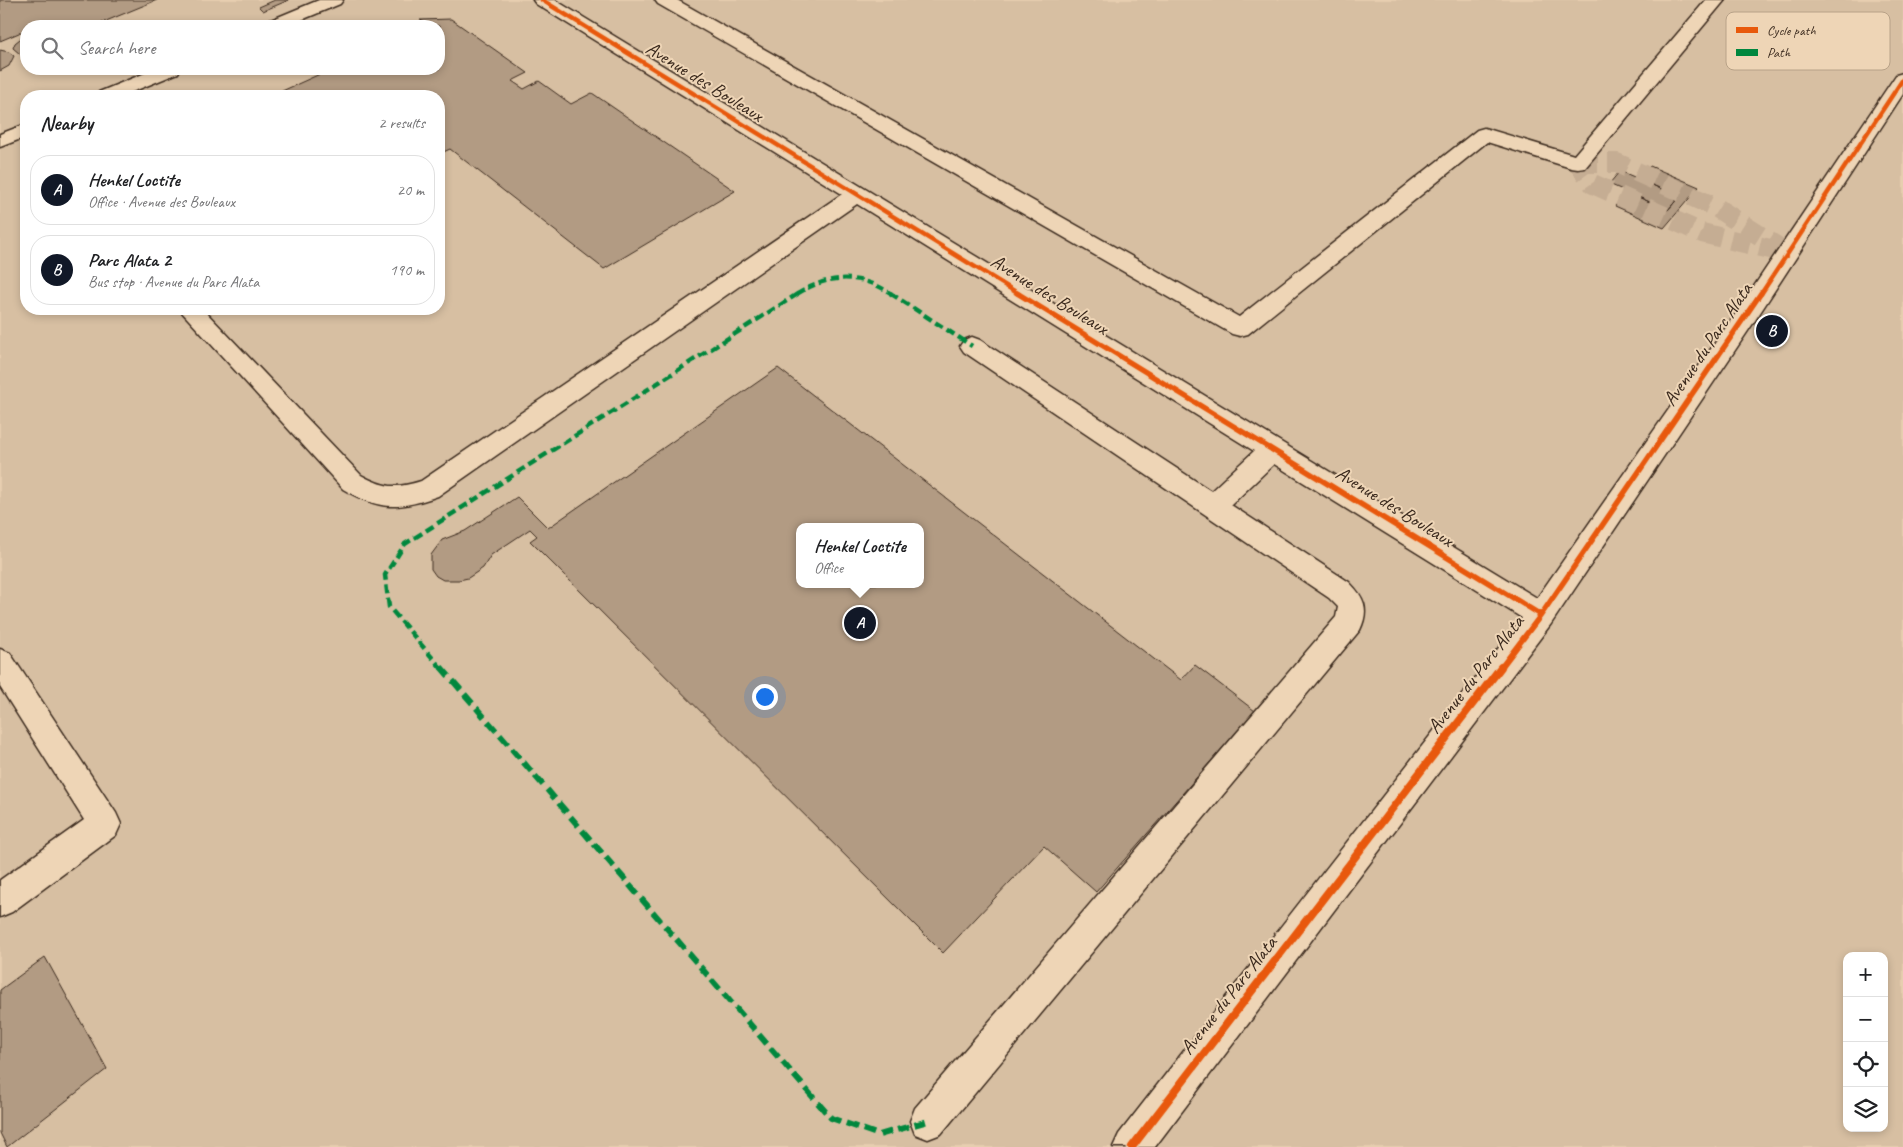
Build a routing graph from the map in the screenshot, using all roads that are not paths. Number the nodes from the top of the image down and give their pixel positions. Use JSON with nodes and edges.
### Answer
{"nodes":[{"id":1,"x":334,"y":0,"type":"edge"},
{"id":2,"x":542,"y":0,"type":"edge"},
{"id":3,"x":664,"y":0,"type":"edge"},
{"id":4,"x":1716,"y":0,"type":"edge"},
{"id":5,"x":286,"y":20,"type":"edge"},
{"id":6,"x":157,"y":75,"type":"edge"},
{"id":7,"x":1903,"y":79,"type":"edge"},
{"id":8,"x":120,"y":90,"type":"edge"},
{"id":9,"x":20,"y":133,"type":"edge"},
{"id":10,"x":0,"y":142,"type":"edge"},
{"id":11,"x":857,"y":194,"type":"junction"},
{"id":12,"x":196,"y":315,"type":"edge"},
{"id":13,"x":972,"y":346,"type":"dead end"},
{"id":14,"x":1272,"y":450,"type":"junction"},
{"id":15,"x":1214,"y":505,"type":"junction"},
{"id":16,"x":1541,"y":615,"type":"junction"},
{"id":17,"x":0,"y":662,"type":"edge"},
{"id":18,"x":0,"y":900,"type":"edge"},
{"id":19,"x":928,"y":1121,"type":"dead end"},
{"id":20,"x":1132,"y":1147,"type":"edge"}],
"edges":[{"from":1,"to":5,"type":"street"},
{"from":2,"to":11,"type":"street","name":"Avenue des Bouleaux"},
{"from":3,"to":4,"type":"street"},
{"from":6,"to":8,"type":"street"},
{"from":7,"to":16,"type":"street","name":"Avenue du Parc Alata"},
{"from":9,"to":10,"type":"street"},
{"from":11,"to":12,"type":"street"},
{"from":11,"to":14,"type":"street","name":"Avenue des Bouleaux"},
{"from":13,"to":15,"type":"street"},
{"from":14,"to":15,"type":"street"},
{"from":14,"to":16,"type":"street","name":"Avenue des Bouleaux"},
{"from":15,"to":19,"type":"street"},
{"from":16,"to":20,"type":"street","name":"Avenue du Parc Alata"},
{"from":17,"to":18,"type":"street"}]}
